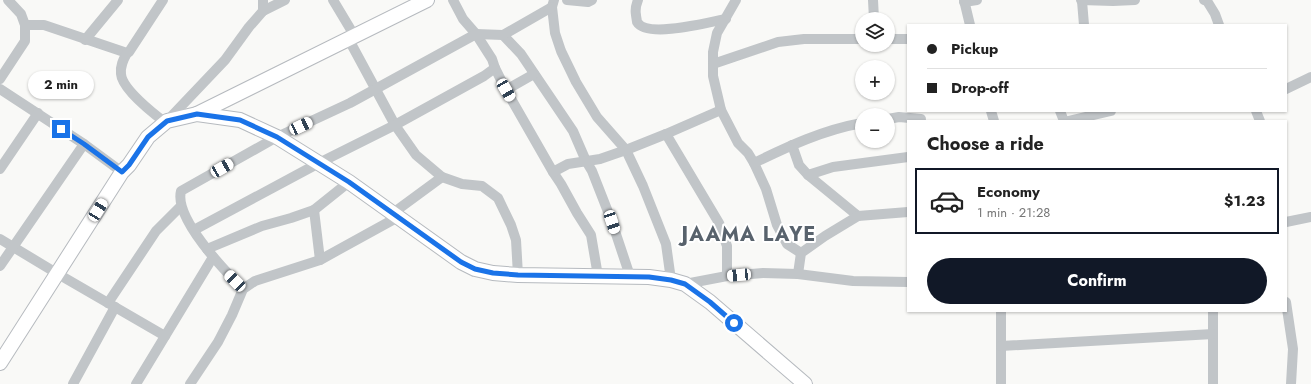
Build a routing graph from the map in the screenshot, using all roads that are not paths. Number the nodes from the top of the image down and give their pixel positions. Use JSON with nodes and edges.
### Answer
{"nodes":[{"id":1,"x":8,"y":0,"type":"edge"},
{"id":2,"x":118,"y":0,"type":"edge"},
{"id":3,"x":163,"y":0,"type":"edge"},
{"id":4,"x":263,"y":0,"type":"edge"},
{"id":5,"x":285,"y":0,"type":"edge"},
{"id":6,"x":333,"y":0,"type":"edge"},
{"id":7,"x":427,"y":0,"type":"edge"},
{"id":8,"x":453,"y":0,"type":"edge"},
{"id":9,"x":567,"y":0,"type":"edge"},
{"id":10,"x":592,"y":0,"type":"edge"},
{"id":11,"x":638,"y":0,"type":"edge"},
{"id":12,"x":736,"y":0,"type":"edge"},
{"id":13,"x":873,"y":0,"type":"edge"},
{"id":14,"x":977,"y":0,"type":"edge"},
{"id":15,"x":1082,"y":0,"type":"edge"},
{"id":16,"x":1135,"y":0,"type":"edge"},
{"id":17,"x":1204,"y":0,"type":"edge"},
{"id":18,"x":964,"y":1,"type":"edge"},
{"id":19,"x":553,"y":4,"type":"edge"},
{"id":20,"x":263,"y":11,"type":"junction"},
{"id":21,"x":874,"y":12,"type":"edge"},
{"id":22,"x":726,"y":19,"type":"junction"},
{"id":23,"x":970,"y":24,"type":"edge"},
{"id":24,"x":1084,"y":24,"type":"edge"},
{"id":25,"x":1219,"y":24,"type":"edge"},
{"id":26,"x":25,"y":25,"type":"junction"},
{"id":27,"x":476,"y":34,"type":"junction"},
{"id":28,"x":503,"y":35,"type":"junction"},
{"id":29,"x":351,"y":37,"type":"junction"},
{"id":30,"x":855,"y":38,"type":"edge"},
{"id":31,"x":895,"y":39,"type":"edge"},
{"id":32,"x":907,"y":39,"type":"edge"},
{"id":33,"x":85,"y":40,"type":"junction"},
{"id":34,"x":127,"y":53,"type":"junction"},
{"id":35,"x":713,"y":64,"type":"junction"},
{"id":36,"x":495,"y":68,"type":"junction"},
{"id":37,"x":534,"y":74,"type":"junction"},
{"id":38,"x":1311,"y":77,"type":"edge"},
{"id":39,"x":0,"y":79,"type":"edge"},
{"id":40,"x":0,"y":89,"type":"edge"},
{"id":41,"x":375,"y":89,"type":"junction"},
{"id":42,"x":1287,"y":89,"type":"edge"},
{"id":43,"x":506,"y":90,"type":"junction"},
{"id":44,"x":721,"y":110,"type":"junction"},
{"id":45,"x":1107,"y":112,"type":"edge"},
{"id":46,"x":38,"y":113,"type":"junction"},
{"id":47,"x":197,"y":114,"type":"junction"},
{"id":48,"x":921,"y":117,"type":"edge"},
{"id":49,"x":895,"y":118,"type":"edge"},
{"id":50,"x":1072,"y":120,"type":"edge"},
{"id":51,"x":166,"y":122,"type":"junction"},
{"id":52,"x":855,"y":124,"type":"edge"},
{"id":53,"x":395,"y":126,"type":"junction"},
{"id":54,"x":666,"y":134,"type":"junction"},
{"id":55,"x":277,"y":137,"type":"junction"},
{"id":56,"x":84,"y":144,"type":"junction"},
{"id":57,"x":792,"y":145,"type":"junction"},
{"id":58,"x":626,"y":150,"type":"junction"},
{"id":59,"x":907,"y":157,"type":"edge"},
{"id":60,"x":586,"y":161,"type":"junction"},
{"id":61,"x":319,"y":163,"type":"junction"},
{"id":62,"x":754,"y":163,"type":"junction"},
{"id":63,"x":0,"y":169,"type":"edge"},
{"id":64,"x":122,"y":172,"type":"junction"},
{"id":65,"x":553,"y":172,"type":"junction"},
{"id":66,"x":808,"y":175,"type":"junction"},
{"id":67,"x":442,"y":178,"type":"junction"},
{"id":68,"x":349,"y":182,"type":"junction"},
{"id":69,"x":181,"y":206,"type":"junction"},
{"id":70,"x":314,"y":210,"type":"junction"},
{"id":71,"x":907,"y":212,"type":"edge"},
{"id":72,"x":396,"y":215,"type":"junction"},
{"id":73,"x":858,"y":216,"type":"junction"},
{"id":74,"x":1311,"y":217,"type":"edge"},
{"id":75,"x":1287,"y":222,"type":"edge"},
{"id":76,"x":194,"y":230,"type":"junction"},
{"id":77,"x":0,"y":239,"type":"edge"},
{"id":78,"x":12,"y":248,"type":"junction"},
{"id":79,"x":210,"y":253,"type":"junction"},
{"id":80,"x":801,"y":253,"type":"junction"},
{"id":81,"x":320,"y":260,"type":"junction"},
{"id":82,"x":0,"y":266,"type":"edge"},
{"id":83,"x":58,"y":274,"type":"junction"},
{"id":84,"x":798,"y":274,"type":"junction"},
{"id":85,"x":518,"y":275,"type":"junction"},
{"id":86,"x":598,"y":276,"type":"junction"},
{"id":87,"x":630,"y":276,"type":"junction"},
{"id":88,"x":727,"y":276,"type":"junction"},
{"id":89,"x":671,"y":280,"type":"junction"},
{"id":90,"x":907,"y":282,"type":"edge"},
{"id":91,"x":685,"y":284,"type":"junction"},
{"id":92,"x":243,"y":289,"type":"junction"},
{"id":93,"x":112,"y":305,"type":"junction"},
{"id":94,"x":1287,"y":309,"type":"edge"},
{"id":95,"x":1001,"y":312,"type":"edge"},
{"id":96,"x":1213,"y":312,"type":"edge"},
{"id":97,"x":1213,"y":334,"type":"junction"},
{"id":98,"x":165,"y":336,"type":"junction"},
{"id":99,"x":1001,"y":346,"type":"junction"},
{"id":100,"x":0,"y":363,"type":"edge"},
{"id":101,"x":191,"y":383,"type":"edge"},
{"id":102,"x":74,"y":384,"type":"edge"},
{"id":103,"x":136,"y":384,"type":"edge"},
{"id":104,"x":805,"y":384,"type":"edge"},
{"id":105,"x":1001,"y":384,"type":"edge"},
{"id":106,"x":1213,"y":384,"type":"edge"},
{"id":107,"x":1291,"y":384,"type":"edge"}],
"edges":[{"from":1,"to":26,"type":"street"},
{"from":2,"to":33,"type":"street"},
{"from":3,"to":34,"type":"street"},
{"from":4,"to":20,"type":"street"},
{"from":5,"to":20,"type":"street"},
{"from":6,"to":29,"type":"street"},
{"from":7,"to":29,"type":"street"},
{"from":8,"to":27,"type":"street"},
{"from":9,"to":10,"type":"street"},
{"from":11,"to":22,"type":"street"},
{"from":12,"to":22,"type":"street"},
{"from":13,"to":21,"type":"street"},
{"from":14,"to":18,"type":"street"},
{"from":15,"to":16,"type":"street"},
{"from":15,"to":24,"type":"street"},
{"from":17,"to":25,"type":"street"},
{"from":18,"to":23,"type":"street"},
{"from":19,"to":28,"type":"street"},
{"from":19,"to":58,"type":"street"},
{"from":20,"to":51,"type":"street"},
{"from":22,"to":35,"type":"street"},
{"from":26,"to":33,"type":"street"},
{"from":26,"to":39,"type":"street"},
{"from":27,"to":28,"type":"street"},
{"from":27,"to":36,"type":"street"},
{"from":27,"to":41,"type":"street"},
{"from":28,"to":37,"type":"street"},
{"from":29,"to":41,"type":"street"},
{"from":29,"to":47,"type":"street"},
{"from":30,"to":35,"type":"street"},
{"from":31,"to":32,"type":"street"},
{"from":33,"to":34,"type":"street"},
{"from":34,"to":51,"type":"street"},
{"from":35,"to":44,"type":"street"},
{"from":36,"to":43,"type":"street"},
{"from":36,"to":53,"type":"street"},
{"from":37,"to":43,"type":"street"},
{"from":37,"to":60,"type":"street"},
{"from":38,"to":42,"type":"street"},
{"from":40,"to":46,"type":"street"},
{"from":41,"to":53,"type":"street"},
{"from":41,"to":55,"type":"street"},
{"from":43,"to":65,"type":"street"},
{"from":44,"to":54,"type":"street"},
{"from":44,"to":62,"type":"street"},
{"from":45,"to":50,"type":"street"},
{"from":46,"to":56,"type":"street"},
{"from":46,"to":63,"type":"street"},
{"from":47,"to":51,"type":"street"},
{"from":47,"to":55,"type":"street"},
{"from":48,"to":49,"type":"street"},
{"from":51,"to":64,"type":"street"},
{"from":52,"to":57,"type":"street"},
{"from":53,"to":61,"type":"street"},
{"from":53,"to":67,"type":"street"},
{"from":54,"to":58,"type":"street"},
{"from":54,"to":88,"type":"street"},
{"from":55,"to":61,"type":"street"},
{"from":55,"to":69,"type":"street"},
{"from":56,"to":64,"type":"street"},
{"from":56,"to":78,"type":"street"},
{"from":57,"to":62,"type":"street"},
{"from":57,"to":66,"type":"street"},
{"from":58,"to":60,"type":"street"},
{"from":58,"to":89,"type":"street"},
{"from":59,"to":66,"type":"street"},
{"from":60,"to":65,"type":"street"},
{"from":60,"to":87,"type":"street"},
{"from":61,"to":68,"type":"street"},
{"from":61,"to":76,"type":"street"},
{"from":62,"to":80,"type":"street"},
{"from":64,"to":83,"type":"street"},
{"from":65,"to":86,"type":"street"},
{"from":66,"to":73,"type":"street"},
{"from":67,"to":72,"type":"street"},
{"from":67,"to":85,"type":"street"},
{"from":68,"to":70,"type":"street"},
{"from":68,"to":72,"type":"street"},
{"from":69,"to":76,"type":"street"},
{"from":69,"to":93,"type":"street"},
{"from":70,"to":79,"type":"street"},
{"from":70,"to":81,"type":"street"},
{"from":71,"to":73,"type":"street"},
{"from":72,"to":81,"type":"street"},
{"from":72,"to":85,"type":"street"},
{"from":73,"to":80,"type":"street"},
{"from":74,"to":75,"type":"street"},
{"from":76,"to":79,"type":"street"},
{"from":77,"to":78,"type":"street"},
{"from":78,"to":82,"type":"street"},
{"from":78,"to":83,"type":"street"},
{"from":79,"to":92,"type":"street"},
{"from":79,"to":98,"type":"street"},
{"from":80,"to":84,"type":"street"},
{"from":81,"to":92,"type":"street"},
{"from":83,"to":93,"type":"street"},
{"from":83,"to":100,"type":"street"},
{"from":84,"to":88,"type":"street"},
{"from":84,"to":90,"type":"street"},
{"from":85,"to":86,"type":"street"},
{"from":86,"to":87,"type":"street"},
{"from":87,"to":89,"type":"street"},
{"from":88,"to":91,"type":"street"},
{"from":89,"to":91,"type":"street"},
{"from":91,"to":104,"type":"street"},
{"from":92,"to":101,"type":"street"},
{"from":93,"to":98,"type":"street"},
{"from":93,"to":102,"type":"street"},
{"from":94,"to":107,"type":"street"},
{"from":95,"to":99,"type":"street"},
{"from":96,"to":97,"type":"street"},
{"from":97,"to":99,"type":"street"},
{"from":97,"to":106,"type":"street"},
{"from":98,"to":103,"type":"street"},
{"from":99,"to":105,"type":"street"}]}
